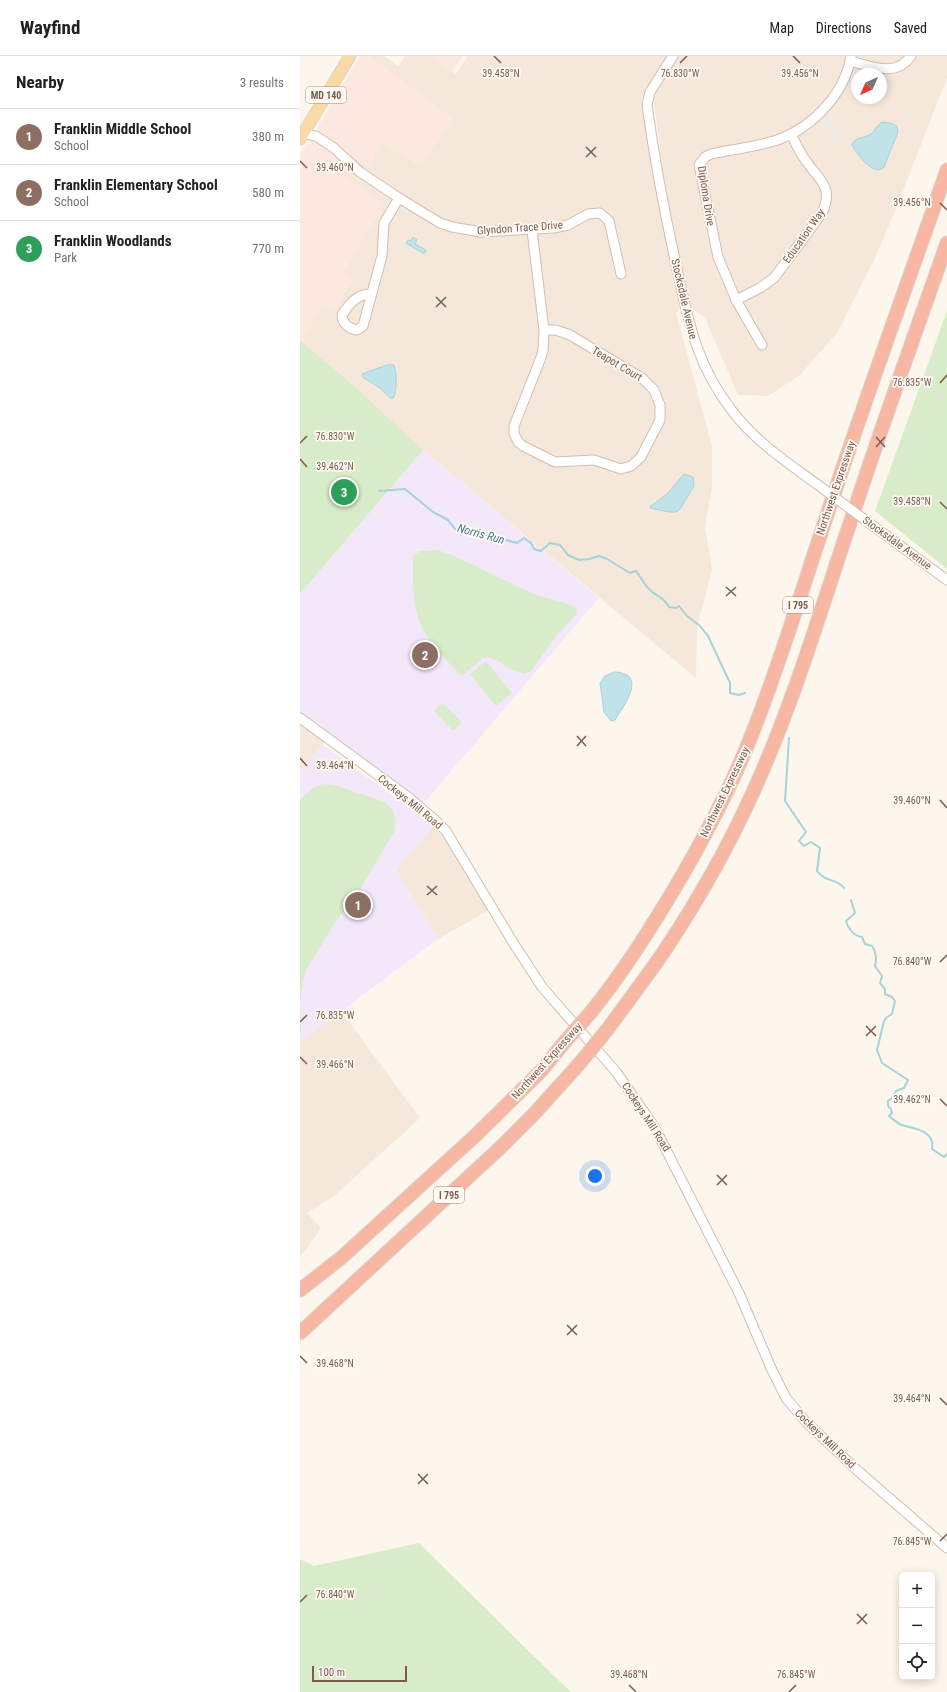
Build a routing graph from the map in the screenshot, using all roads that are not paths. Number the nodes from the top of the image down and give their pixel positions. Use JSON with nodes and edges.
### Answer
{"nodes":[{"id":1,"x":350,"y":56,"type":"edge"},
{"id":2,"x":911,"y":56,"type":"edge"},
{"id":3,"x":669,"y":58,"type":"edge"},
{"id":4,"x":850,"y":58,"type":"edge"},
{"id":5,"x":791,"y":134,"type":"junction"},
{"id":6,"x":301,"y":135,"type":"edge"},
{"id":7,"x":947,"y":170,"type":"edge"},
{"id":8,"x":399,"y":198,"type":"junction"},
{"id":9,"x":532,"y":230,"type":"junction"},
{"id":10,"x":947,"y":243,"type":"edge"},
{"id":11,"x":621,"y":274,"type":"dead end"},
{"id":12,"x":372,"y":294,"type":"dead end"},
{"id":13,"x":736,"y":300,"type":"junction"},
{"id":14,"x":544,"y":330,"type":"junction"},
{"id":15,"x":762,"y":345,"type":"dead end"},
{"id":16,"x":947,"y":580,"type":"edge"},
{"id":17,"x":300,"y":718,"type":"edge"},
{"id":18,"x":341,"y":1258,"type":"junction"},
{"id":19,"x":300,"y":1290,"type":"edge"},
{"id":20,"x":300,"y":1296,"type":"edge"},
{"id":21,"x":300,"y":1332,"type":"edge"},
{"id":22,"x":947,"y":1548,"type":"edge"}],
"edges":[{"from":1,"to":6,"type":"main road","number":"MD 140"},
{"from":2,"to":4,"type":"street"},
{"from":3,"to":16,"type":"street","name":"Stocksdale Avenue","bridge":true},
{"from":4,"to":5,"type":"street","name":"Diploma Drive"},
{"from":5,"to":13,"type":"street","name":"Education Way"},
{"from":5,"to":13,"type":"street","name":"Diploma Drive"},
{"from":6,"to":8,"type":"street","name":"Glyndon Trace Drive"},
{"from":7,"to":18,"type":"highway","name":"Northwest Expressway","number":"I 795","bridge":true},
{"from":8,"to":9,"type":"street","name":"Glyndon Trace Drive"},
{"from":8,"to":12,"type":"street"},
{"from":9,"to":11,"type":"street","name":"Glyndon Trace Drive"},
{"from":9,"to":14,"type":"street","name":"Teapot Court"},
{"from":10,"to":21,"type":"highway","number":"I 795","bridge":true},
{"from":13,"to":15,"type":"street","name":"Diploma Drive"},
{"from":14,"to":14,"type":"street","name":"Teapot Court"},
{"from":17,"to":22,"type":"street","name":"Cockeys Mill Road"},
{"from":18,"to":19,"type":"highway","name":"Northwest Expressway","number":"I 795"},
{"from":18,"to":20,"type":"highway"}]}
